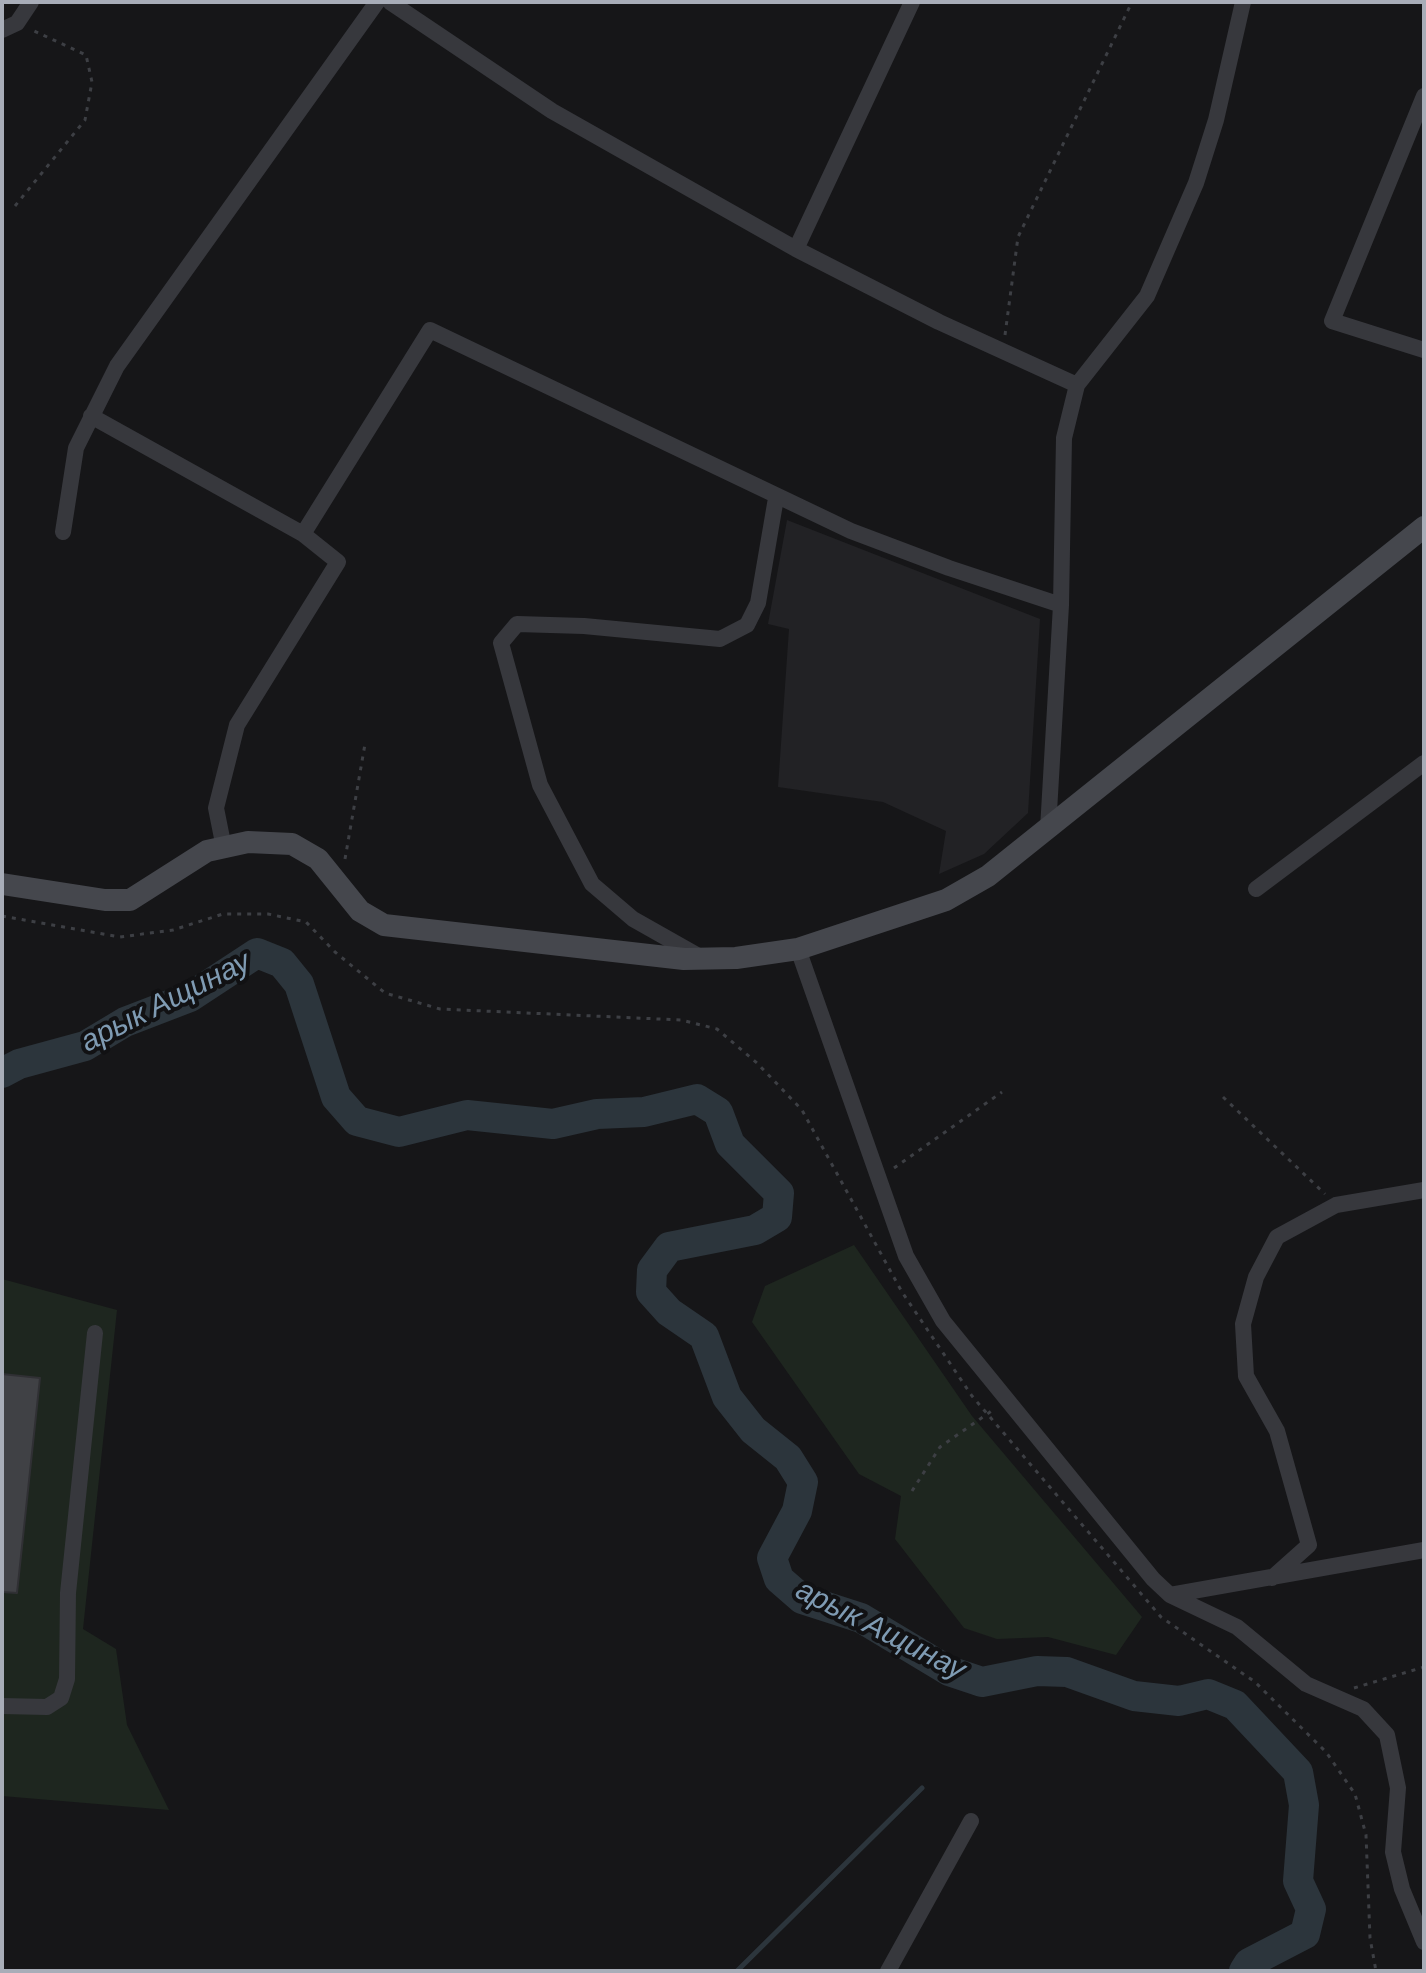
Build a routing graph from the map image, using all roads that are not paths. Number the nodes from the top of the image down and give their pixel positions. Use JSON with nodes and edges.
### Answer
{"nodes":[{"id":1,"x":31,"y":2,"type":"edge"},
{"id":2,"x":377,"y":2,"type":"edge"},
{"id":3,"x":390,"y":2,"type":"edge"},
{"id":4,"x":912,"y":2,"type":"edge"},
{"id":5,"x":1243,"y":2,"type":"edge"},
{"id":6,"x":10,"y":26,"type":"edge"},
{"id":7,"x":1424,"y":96,"type":"edge"},
{"id":8,"x":796,"y":249,"type":"junction"},
{"id":9,"x":1424,"y":350,"type":"edge"},
{"id":10,"x":1077,"y":385,"type":"junction"},
{"id":11,"x":91,"y":416,"type":"junction"},
{"id":12,"x":776,"y":498,"type":"junction"},
{"id":13,"x":1424,"y":527,"type":"edge"},
{"id":14,"x":63,"y":532,"type":"dead end"},
{"id":15,"x":303,"y":534,"type":"junction"},
{"id":16,"x":1061,"y":605,"type":"junction"},
{"id":17,"x":1424,"y":763,"type":"edge"},
{"id":18,"x":1048,"y":829,"type":"junction"},
{"id":19,"x":224,"y":848,"type":"junction"},
{"id":20,"x":2,"y":884,"type":"edge"},
{"id":21,"x":1256,"y":889,"type":"dead end"},
{"id":22,"x":798,"y":949,"type":"junction"},
{"id":23,"x":704,"y":959,"type":"junction"},
{"id":24,"x":1424,"y":1190,"type":"edge"},
{"id":25,"x":95,"y":1333,"type":"dead end"},
{"id":26,"x":1424,"y":1550,"type":"edge"},
{"id":27,"x":1272,"y":1578,"type":"junction"},
{"id":28,"x":1170,"y":1595,"type":"junction"},
{"id":29,"x":2,"y":1706,"type":"edge"},
{"id":30,"x":971,"y":1821,"type":"dead end"},
{"id":31,"x":1424,"y":1942,"type":"edge"},
{"id":32,"x":888,"y":1971,"type":"edge"}],
"edges":[{"from":1,"to":6,"type":"street"},
{"from":2,"to":11,"type":"street"},
{"from":3,"to":8,"type":"street"},
{"from":4,"to":8,"type":"street"},
{"from":5,"to":10,"type":"street"},
{"from":7,"to":9,"type":"street"},
{"from":8,"to":10,"type":"street"},
{"from":10,"to":16,"type":"street"},
{"from":11,"to":14,"type":"street"},
{"from":11,"to":15,"type":"street"},
{"from":12,"to":15,"type":"street"},
{"from":12,"to":16,"type":"street"},
{"from":12,"to":23,"type":"street"},
{"from":13,"to":18,"type":"main road"},
{"from":15,"to":19,"type":"street"},
{"from":16,"to":18,"type":"street"},
{"from":17,"to":21,"type":"street"},
{"from":18,"to":22,"type":"main road"},
{"from":19,"to":20,"type":"main road"},
{"from":19,"to":23,"type":"main road"},
{"from":22,"to":23,"type":"main road"},
{"from":22,"to":28,"type":"street"},
{"from":24,"to":27,"type":"street"},
{"from":25,"to":29,"type":"street"},
{"from":26,"to":27,"type":"street"},
{"from":27,"to":28,"type":"street"},
{"from":28,"to":31,"type":"street"},
{"from":30,"to":32,"type":"street"}]}
